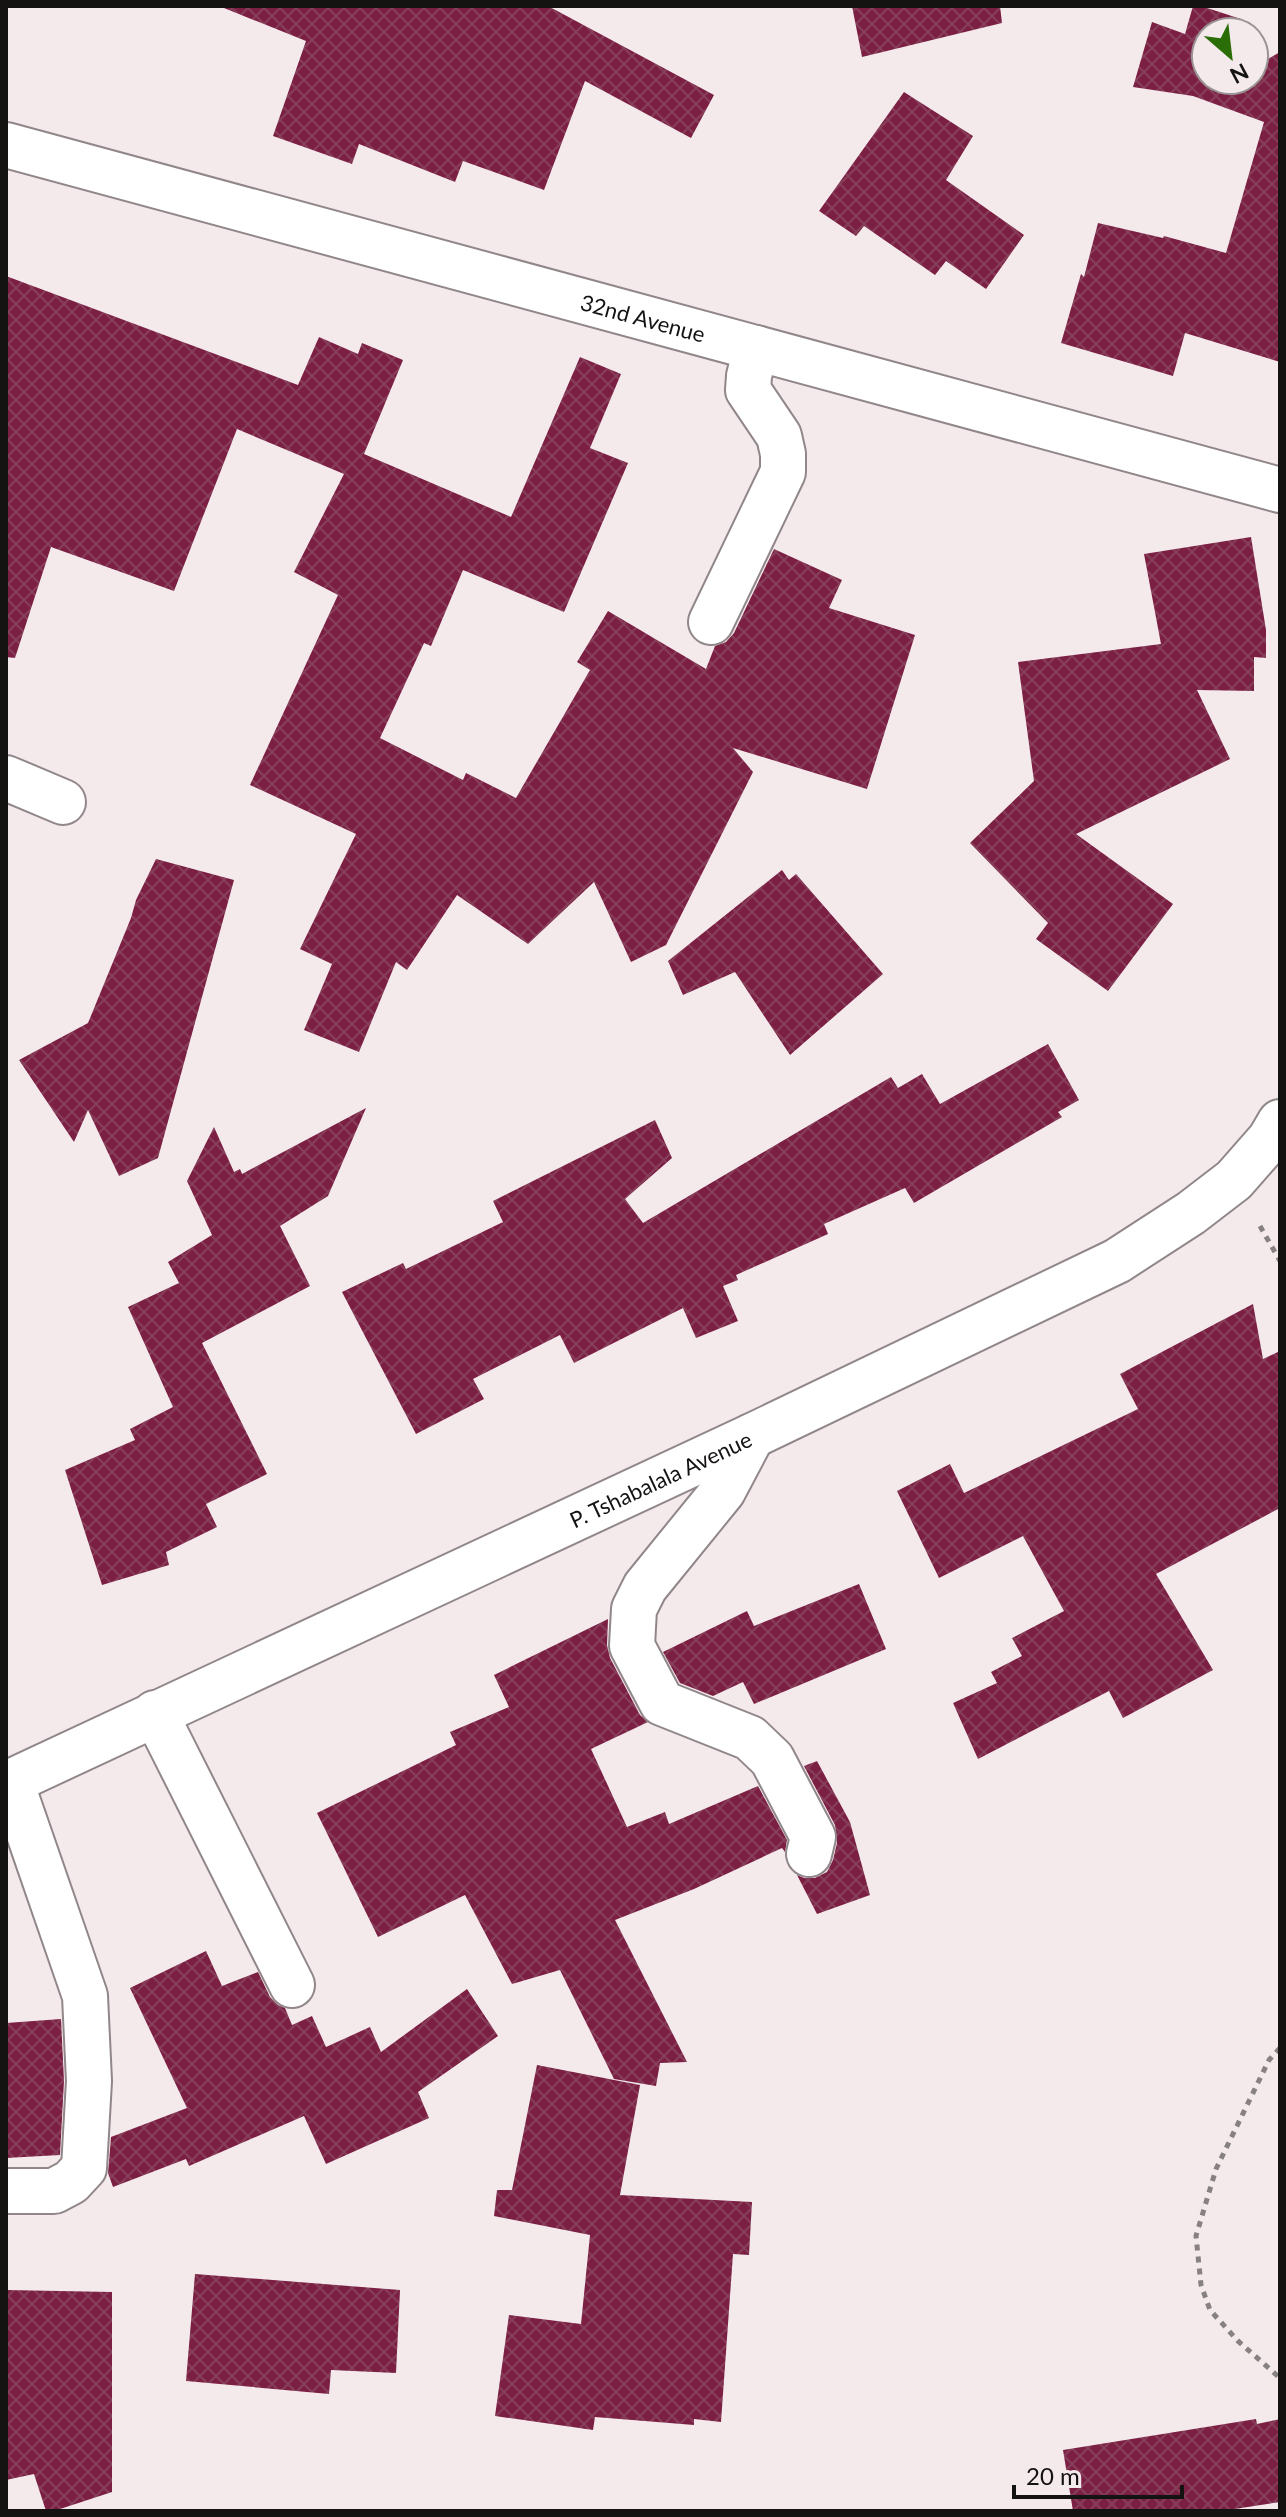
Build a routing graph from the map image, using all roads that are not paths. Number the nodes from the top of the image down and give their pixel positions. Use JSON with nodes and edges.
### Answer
{"nodes":[{"id":1,"x":6,"y":145,"type":"edge"},
{"id":2,"x":756,"y":348,"type":"junction"},
{"id":3,"x":1280,"y":490,"type":"edge"},
{"id":4,"x":711,"y":622,"type":"dead end"},
{"id":5,"x":6,"y":778,"type":"edge"},
{"id":6,"x":63,"y":802,"type":"dead end"},
{"id":7,"x":1280,"y":1122,"type":"edge"},
{"id":8,"x":752,"y":1436,"type":"junction"},
{"id":9,"x":155,"y":1713,"type":"junction"},
{"id":10,"x":8,"y":1783,"type":"edge"},
{"id":11,"x":809,"y":1854,"type":"dead end"},
{"id":12,"x":292,"y":1985,"type":"dead end"},
{"id":13,"x":6,"y":2191,"type":"edge"}],
"edges":[{"from":1,"to":2,"type":"street","name":"32nd Avenue"},
{"from":2,"to":3,"type":"street","name":"32nd Avenue"},
{"from":2,"to":4,"type":"street"},
{"from":5,"to":6,"type":"street"},
{"from":7,"to":8,"type":"street","name":"P. Tshabalala Avenue"},
{"from":8,"to":9,"type":"street","name":"P. Tshabalala Avenue"},
{"from":8,"to":11,"type":"street"},
{"from":9,"to":10,"type":"street","name":"P. Tshabalala Avenue"},
{"from":9,"to":12,"type":"street"},
{"from":10,"to":13,"type":"street"}]}
